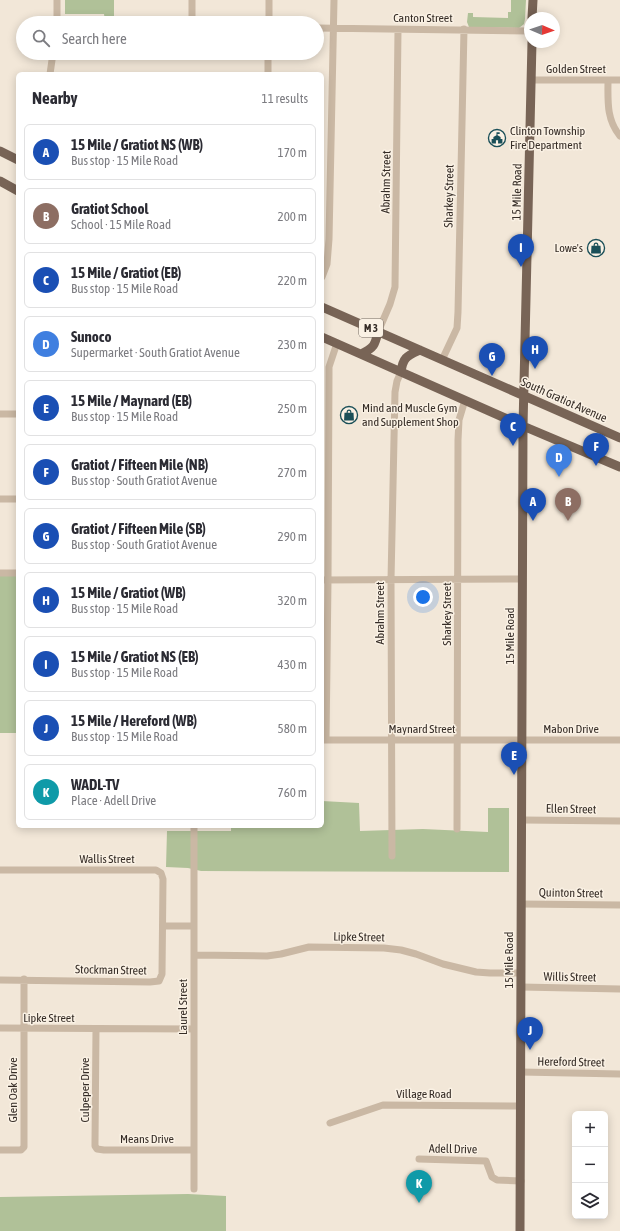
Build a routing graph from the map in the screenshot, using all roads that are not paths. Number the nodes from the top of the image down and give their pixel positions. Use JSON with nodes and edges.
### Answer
{"nodes":[{"id":1,"x":57,"y":0,"type":"edge"},
{"id":2,"x":192,"y":0,"type":"edge"},
{"id":3,"x":269,"y":0,"type":"edge"},
{"id":4,"x":334,"y":0,"type":"edge"},
{"id":5,"x":533,"y":0,"type":"edge"},
{"id":6,"x":532,"y":12,"type":"edge"},
{"id":7,"x":57,"y":16,"type":"edge"},
{"id":8,"x":192,"y":16,"type":"edge"},
{"id":9,"x":269,"y":16,"type":"edge"},
{"id":10,"x":324,"y":28,"type":"edge"},
{"id":11,"x":334,"y":29,"type":"junction"},
{"id":12,"x":464,"y":29,"type":"junction"},
{"id":13,"x":398,"y":30,"type":"junction"},
{"id":14,"x":524,"y":31,"type":"edge"},
{"id":15,"x":532,"y":48,"type":"edge"},
{"id":16,"x":52,"y":60,"type":"edge"},
{"id":17,"x":268,"y":60,"type":"edge"},
{"id":18,"x":50,"y":72,"type":"edge"},
{"id":19,"x":268,"y":72,"type":"edge"},
{"id":20,"x":532,"y":80,"type":"junction"},
{"id":21,"x":608,"y":80,"type":"junction"},
{"id":22,"x":620,"y":80,"type":"edge"},
{"id":23,"x":620,"y":136,"type":"edge"},
{"id":24,"x":0,"y":151,"type":"edge"},
{"id":25,"x":16,"y":159,"type":"edge"},
{"id":26,"x":0,"y":182,"type":"edge"},
{"id":27,"x":16,"y":190,"type":"edge"},
{"id":28,"x":324,"y":272,"type":"edge"},
{"id":29,"x":324,"y":308,"type":"edge"},
{"id":30,"x":378,"y":332,"type":"junction"},
{"id":31,"x":324,"y":338,"type":"edge"},
{"id":32,"x":337,"y":343,"type":"junction"},
{"id":33,"x":420,"y":350,"type":"junction"},
{"id":34,"x":361,"y":354,"type":"junction"},
{"id":35,"x":442,"y":360,"type":"junction"},
{"id":36,"x":401,"y":372,"type":"junction"},
{"id":37,"x":325,"y":373,"type":"edge"},
{"id":38,"x":524,"y":396,"type":"junction"},
{"id":39,"x":465,"y":400,"type":"junction"},
{"id":40,"x":0,"y":414,"type":"edge"},
{"id":41,"x":16,"y":414,"type":"edge"},
{"id":42,"x":523,"y":426,"type":"junction"},
{"id":43,"x":620,"y":438,"type":"edge"},
{"id":44,"x":620,"y":467,"type":"edge"},
{"id":45,"x":0,"y":499,"type":"edge"},
{"id":46,"x":16,"y":499,"type":"edge"},
{"id":47,"x":0,"y":573,"type":"edge"},
{"id":48,"x":16,"y":574,"type":"edge"},
{"id":49,"x":522,"y":579,"type":"junction"},
{"id":50,"x":325,"y":580,"type":"edge"},
{"id":51,"x":391,"y":580,"type":"junction"},
{"id":52,"x":458,"y":580,"type":"junction"},
{"id":53,"x":324,"y":740,"type":"edge"},
{"id":54,"x":392,"y":740,"type":"junction"},
{"id":55,"x":458,"y":740,"type":"junction"},
{"id":56,"x":522,"y":740,"type":"junction"},
{"id":57,"x":620,"y":740,"type":"edge"},
{"id":58,"x":523,"y":820,"type":"junction"},
{"id":59,"x":620,"y":821,"type":"edge"},
{"id":60,"x":194,"y":828,"type":"edge"},
{"id":61,"x":457,"y":829,"type":"dead end"},
{"id":62,"x":392,"y":856,"type":"dead end"},
{"id":63,"x":0,"y":870,"type":"edge"},
{"id":64,"x":521,"y":904,"type":"junction"},
{"id":65,"x":620,"y":905,"type":"edge"},
{"id":66,"x":163,"y":926,"type":"junction"},
{"id":67,"x":194,"y":926,"type":"junction"},
{"id":68,"x":194,"y":955,"type":"junction"},
{"id":69,"x":521,"y":973,"type":"junction"},
{"id":70,"x":24,"y":979,"type":"junction"},
{"id":71,"x":0,"y":980,"type":"edge"},
{"id":72,"x":521,"y":987,"type":"junction"},
{"id":73,"x":620,"y":989,"type":"edge"},
{"id":74,"x":0,"y":1028,"type":"edge"},
{"id":75,"x":24,"y":1028,"type":"junction"},
{"id":76,"x":96,"y":1029,"type":"junction"},
{"id":77,"x":194,"y":1029,"type":"junction"},
{"id":78,"x":521,"y":1072,"type":"junction"},
{"id":79,"x":620,"y":1074,"type":"edge"},
{"id":80,"x":521,"y":1106,"type":"junction"},
{"id":81,"x":330,"y":1123,"type":"dead end"},
{"id":82,"x":0,"y":1150,"type":"edge"},
{"id":83,"x":100,"y":1150,"type":"joint"},
{"id":84,"x":194,"y":1150,"type":"junction"},
{"id":85,"x":419,"y":1159,"type":"dead end"},
{"id":86,"x":521,"y":1181,"type":"junction"},
{"id":87,"x":194,"y":1189,"type":"dead end"},
{"id":88,"x":520,"y":1231,"type":"edge"}],
"edges":[{"from":1,"to":7,"type":"street"},
{"from":2,"to":8,"type":"street"},
{"from":3,"to":9,"type":"street"},
{"from":4,"to":11,"type":"street"},
{"from":5,"to":6,"type":"main road"},
{"from":10,"to":11,"type":"street","name":"Canton Street"},
{"from":11,"to":13,"type":"street","name":"Canton Street"},
{"from":11,"to":28,"type":"street"},
{"from":12,"to":13,"type":"street","name":"Canton Street"},
{"from":12,"to":14,"type":"street","name":"Canton Street"},
{"from":12,"to":35,"type":"street","name":"Sharkey Street"},
{"from":13,"to":30,"type":"street","name":"Abrahm Street"},
{"from":15,"to":20,"type":"main road","name":"15 Mile Road"},
{"from":16,"to":18,"type":"street"},
{"from":17,"to":19,"type":"street"},
{"from":20,"to":21,"type":"street","name":"Golden Street"},
{"from":20,"to":38,"type":"main road","name":"15 Mile Road"},
{"from":21,"to":22,"type":"street","name":"Golden Street"},
{"from":21,"to":23,"type":"street"},
{"from":24,"to":25,"type":"main road"},
{"from":26,"to":27,"type":"main road"},
{"from":29,"to":30,"type":"main road","name":"South Gratiot Avenue","number":"M 3"},
{"from":30,"to":33,"type":"main road","name":"South Gratiot Avenue","number":"M 3"},
{"from":30,"to":34,"type":"main road"},
{"from":31,"to":32,"type":"main road","number":"M 3"},
{"from":32,"to":34,"type":"main road","number":"M 3"},
{"from":32,"to":37,"type":"street"},
{"from":33,"to":35,"type":"main road","name":"South Gratiot Avenue","number":"M 3"},
{"from":33,"to":36,"type":"main road"},
{"from":34,"to":36,"type":"main road","number":"M 3"},
{"from":35,"to":38,"type":"main road","name":"South Gratiot Avenue","number":"M 3"},
{"from":36,"to":39,"type":"main road","number":"M 3"},
{"from":36,"to":51,"type":"street","name":"Abrahm Street"},
{"from":37,"to":50,"type":"street"},
{"from":38,"to":42,"type":"main road","name":"15 Mile Road"},
{"from":38,"to":43,"type":"main road","name":"South Gratiot Avenue","number":"M 3"},
{"from":39,"to":42,"type":"main road","number":"M 3"},
{"from":39,"to":52,"type":"street","name":"Sharkey Street"},
{"from":40,"to":41,"type":"street"},
{"from":42,"to":44,"type":"main road","number":"M 3"},
{"from":42,"to":49,"type":"main road","name":"15 Mile Road"},
{"from":45,"to":46,"type":"street"},
{"from":47,"to":48,"type":"street"},
{"from":49,"to":52,"type":"street"},
{"from":49,"to":56,"type":"main road","name":"15 Mile Road"},
{"from":50,"to":51,"type":"street"},
{"from":50,"to":53,"type":"street"},
{"from":51,"to":52,"type":"street"},
{"from":51,"to":54,"type":"street","name":"Abrahm Street"},
{"from":52,"to":55,"type":"street","name":"Sharkey Street"},
{"from":53,"to":54,"type":"street","name":"Maynard Street"},
{"from":54,"to":55,"type":"street","name":"Maynard Street"},
{"from":54,"to":62,"type":"street","name":"Abrahm Street"},
{"from":55,"to":56,"type":"street","name":"Maynard Street"},
{"from":55,"to":61,"type":"street","name":"Sharkey Street"},
{"from":56,"to":57,"type":"street","name":"Mabon Drive"},
{"from":56,"to":58,"type":"main road","name":"15 Mile Road"},
{"from":58,"to":59,"type":"street","name":"Ellen Street"},
{"from":58,"to":64,"type":"main road","name":"15 Mile Road"},
{"from":60,"to":67,"type":"street","name":"Laurel Street"},
{"from":63,"to":66,"type":"street","name":"Wallis Street"},
{"from":64,"to":65,"type":"street","name":"Quinton Street"},
{"from":64,"to":69,"type":"main road","name":"15 Mile Road"},
{"from":66,"to":67,"type":"street"},
{"from":66,"to":70,"type":"street","name":"Stockman Street"},
{"from":67,"to":68,"type":"street","name":"Laurel Street"},
{"from":68,"to":69,"type":"street","name":"Lipke Street"},
{"from":68,"to":77,"type":"street","name":"Laurel Street"},
{"from":69,"to":72,"type":"main road","name":"15 Mile Road"},
{"from":70,"to":71,"type":"street","name":"Stockman Street"},
{"from":70,"to":75,"type":"street","name":"Glen Oak Drive"},
{"from":72,"to":73,"type":"street","name":"Willis Street"},
{"from":72,"to":78,"type":"main road","name":"15 Mile Road"},
{"from":74,"to":75,"type":"street","name":"Lipke Street"},
{"from":75,"to":76,"type":"street","name":"Lipke Street"},
{"from":75,"to":82,"type":"street","name":"Glen Oak Drive"},
{"from":76,"to":77,"type":"street","name":"Lipke Street"},
{"from":76,"to":83,"type":"street","name":"Culpeper Drive"},
{"from":77,"to":84,"type":"street","name":"Laurel Street"},
{"from":78,"to":79,"type":"street","name":"Hereford Street"},
{"from":78,"to":80,"type":"main road","name":"15 Mile Road"},
{"from":80,"to":81,"type":"street","name":"Village Road"},
{"from":80,"to":86,"type":"main road","name":"15 Mile Road"},
{"from":83,"to":84,"type":"street","name":"Means Drive"},
{"from":84,"to":87,"type":"street","name":"Laurel Street"},
{"from":85,"to":86,"type":"street","name":"Adell Drive"},
{"from":86,"to":88,"type":"main road","name":"15 Mile Road"}]}
